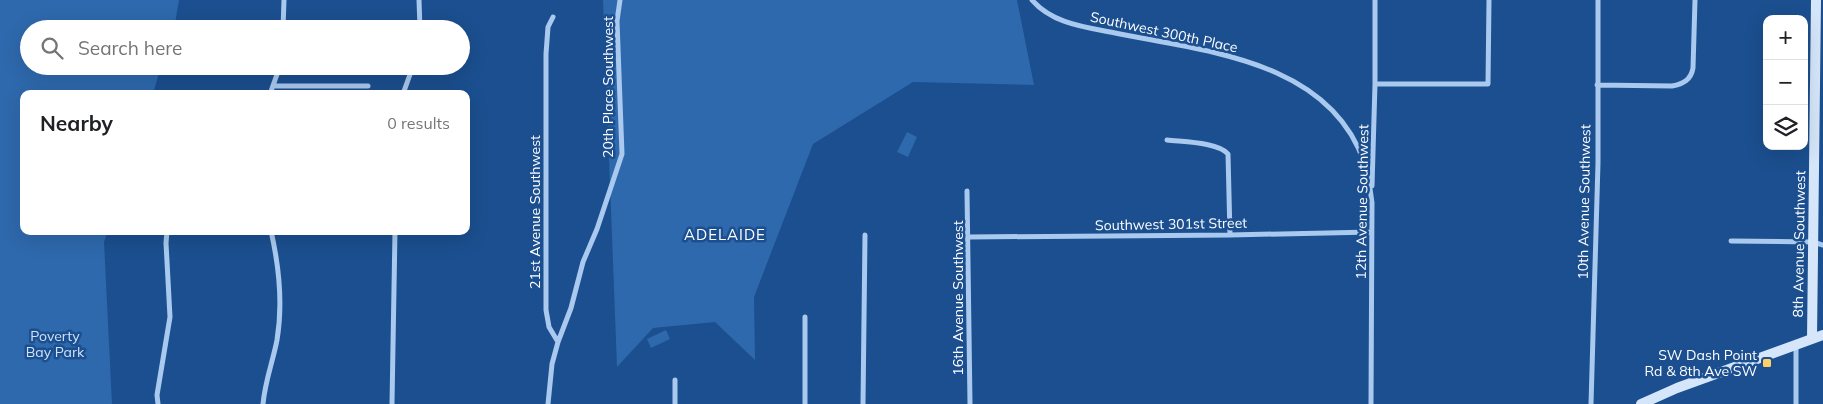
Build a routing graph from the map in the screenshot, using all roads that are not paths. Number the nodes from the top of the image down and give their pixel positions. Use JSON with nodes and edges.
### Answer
{"nodes":[{"id":1,"x":284,"y":0,"type":"edge"},
{"id":2,"x":419,"y":0,"type":"edge"},
{"id":3,"x":620,"y":0,"type":"edge"},
{"id":4,"x":1032,"y":0,"type":"edge"},
{"id":5,"x":1375,"y":0,"type":"edge"},
{"id":6,"x":1489,"y":0,"type":"edge"},
{"id":7,"x":1598,"y":0,"type":"edge"},
{"id":8,"x":1695,"y":0,"type":"edge"},
{"id":9,"x":1816,"y":0,"type":"edge"},
{"id":10,"x":554,"y":17,"type":"dead end"},
{"id":11,"x":284,"y":20,"type":"edge"},
{"id":12,"x":420,"y":20,"type":"edge"},
{"id":13,"x":1819,"y":46,"type":"edge"},
{"id":14,"x":277,"y":75,"type":"edge"},
{"id":15,"x":410,"y":75,"type":"edge"},
{"id":16,"x":1375,"y":84,"type":"junction"},
{"id":17,"x":1597,"y":85,"type":"junction"},
{"id":18,"x":273,"y":86,"type":"junction"},
{"id":19,"x":368,"y":86,"type":"dead end"},
{"id":20,"x":272,"y":90,"type":"edge"},
{"id":21,"x":405,"y":90,"type":"edge"},
{"id":22,"x":1167,"y":140,"type":"dead end"},
{"id":23,"x":967,"y":191,"type":"dead end"},
{"id":24,"x":1372,"y":203,"type":"junction"},
{"id":25,"x":1372,"y":232,"type":"junction"},
{"id":26,"x":167,"y":235,"type":"edge"},
{"id":27,"x":273,"y":235,"type":"edge"},
{"id":28,"x":395,"y":235,"type":"edge"},
{"id":29,"x":865,"y":235,"type":"dead end"},
{"id":30,"x":1230,"y":235,"type":"junction"},
{"id":31,"x":969,"y":237,"type":"junction"},
{"id":32,"x":1730,"y":241,"type":"dead end"},
{"id":33,"x":1818,"y":244,"type":"edge"},
{"id":34,"x":805,"y":316,"type":"dead end"},
{"id":35,"x":1823,"y":335,"type":"edge"},
{"id":36,"x":1812,"y":339,"type":"junction"},
{"id":37,"x":558,"y":342,"type":"junction"},
{"id":38,"x":1796,"y":345,"type":"junction"},
{"id":39,"x":675,"y":380,"type":"dead end"},
{"id":40,"x":158,"y":404,"type":"edge"},
{"id":41,"x":263,"y":404,"type":"edge"},
{"id":42,"x":392,"y":404,"type":"edge"},
{"id":43,"x":548,"y":404,"type":"edge"},
{"id":44,"x":675,"y":404,"type":"edge"},
{"id":45,"x":805,"y":404,"type":"edge"},
{"id":46,"x":863,"y":404,"type":"edge"},
{"id":47,"x":970,"y":404,"type":"edge"},
{"id":48,"x":1371,"y":404,"type":"edge"},
{"id":49,"x":1591,"y":404,"type":"edge"},
{"id":50,"x":1641,"y":404,"type":"edge"},
{"id":51,"x":1796,"y":404,"type":"edge"}],
"edges":[{"from":1,"to":11,"type":"street"},
{"from":2,"to":12,"type":"street"},
{"from":3,"to":37,"type":"street","name":"20th Place Southwest"},
{"from":4,"to":24,"type":"street","name":"Southwest 300th Place"},
{"from":5,"to":16,"type":"street","name":"12th Avenue Southwest"},
{"from":6,"to":16,"type":"street"},
{"from":7,"to":17,"type":"street","name":"10th Avenue Southwest"},
{"from":8,"to":17,"type":"street"},
{"from":9,"to":13,"type":"street","name":"8th Avenue Southwest"},
{"from":10,"to":37,"type":"street","name":"21st Avenue Southwest"},
{"from":13,"to":33,"type":"street","name":"8th Avenue Southwest"},
{"from":14,"to":18,"type":"street"},
{"from":15,"to":21,"type":"street"},
{"from":16,"to":24,"type":"street","name":"12th Avenue Southwest"},
{"from":17,"to":49,"type":"street","name":"10th Avenue Southwest"},
{"from":18,"to":19,"type":"street"},
{"from":18,"to":20,"type":"street"},
{"from":22,"to":30,"type":"street"},
{"from":23,"to":31,"type":"street","name":"16th Avenue Southwest"},
{"from":24,"to":25,"type":"street","name":"12th Avenue Southwest"},
{"from":25,"to":30,"type":"street","name":"Southwest 301st Street"},
{"from":25,"to":48,"type":"street","name":"12th Avenue Southwest"},
{"from":26,"to":40,"type":"street"},
{"from":27,"to":41,"type":"street"},
{"from":28,"to":42,"type":"street"},
{"from":29,"to":46,"type":"street"},
{"from":30,"to":31,"type":"street","name":"Southwest 301st Street"},
{"from":31,"to":47,"type":"street","name":"16th Avenue Southwest"},
{"from":32,"to":33,"type":"street"},
{"from":33,"to":36,"type":"street","name":"8th Avenue Southwest"},
{"from":34,"to":45,"type":"street"},
{"from":35,"to":36,"type":"street"},
{"from":36,"to":38,"type":"street"},
{"from":37,"to":43,"type":"street"},
{"from":38,"to":50,"type":"street"},
{"from":38,"to":51,"type":"street"},
{"from":39,"to":44,"type":"street"}]}
